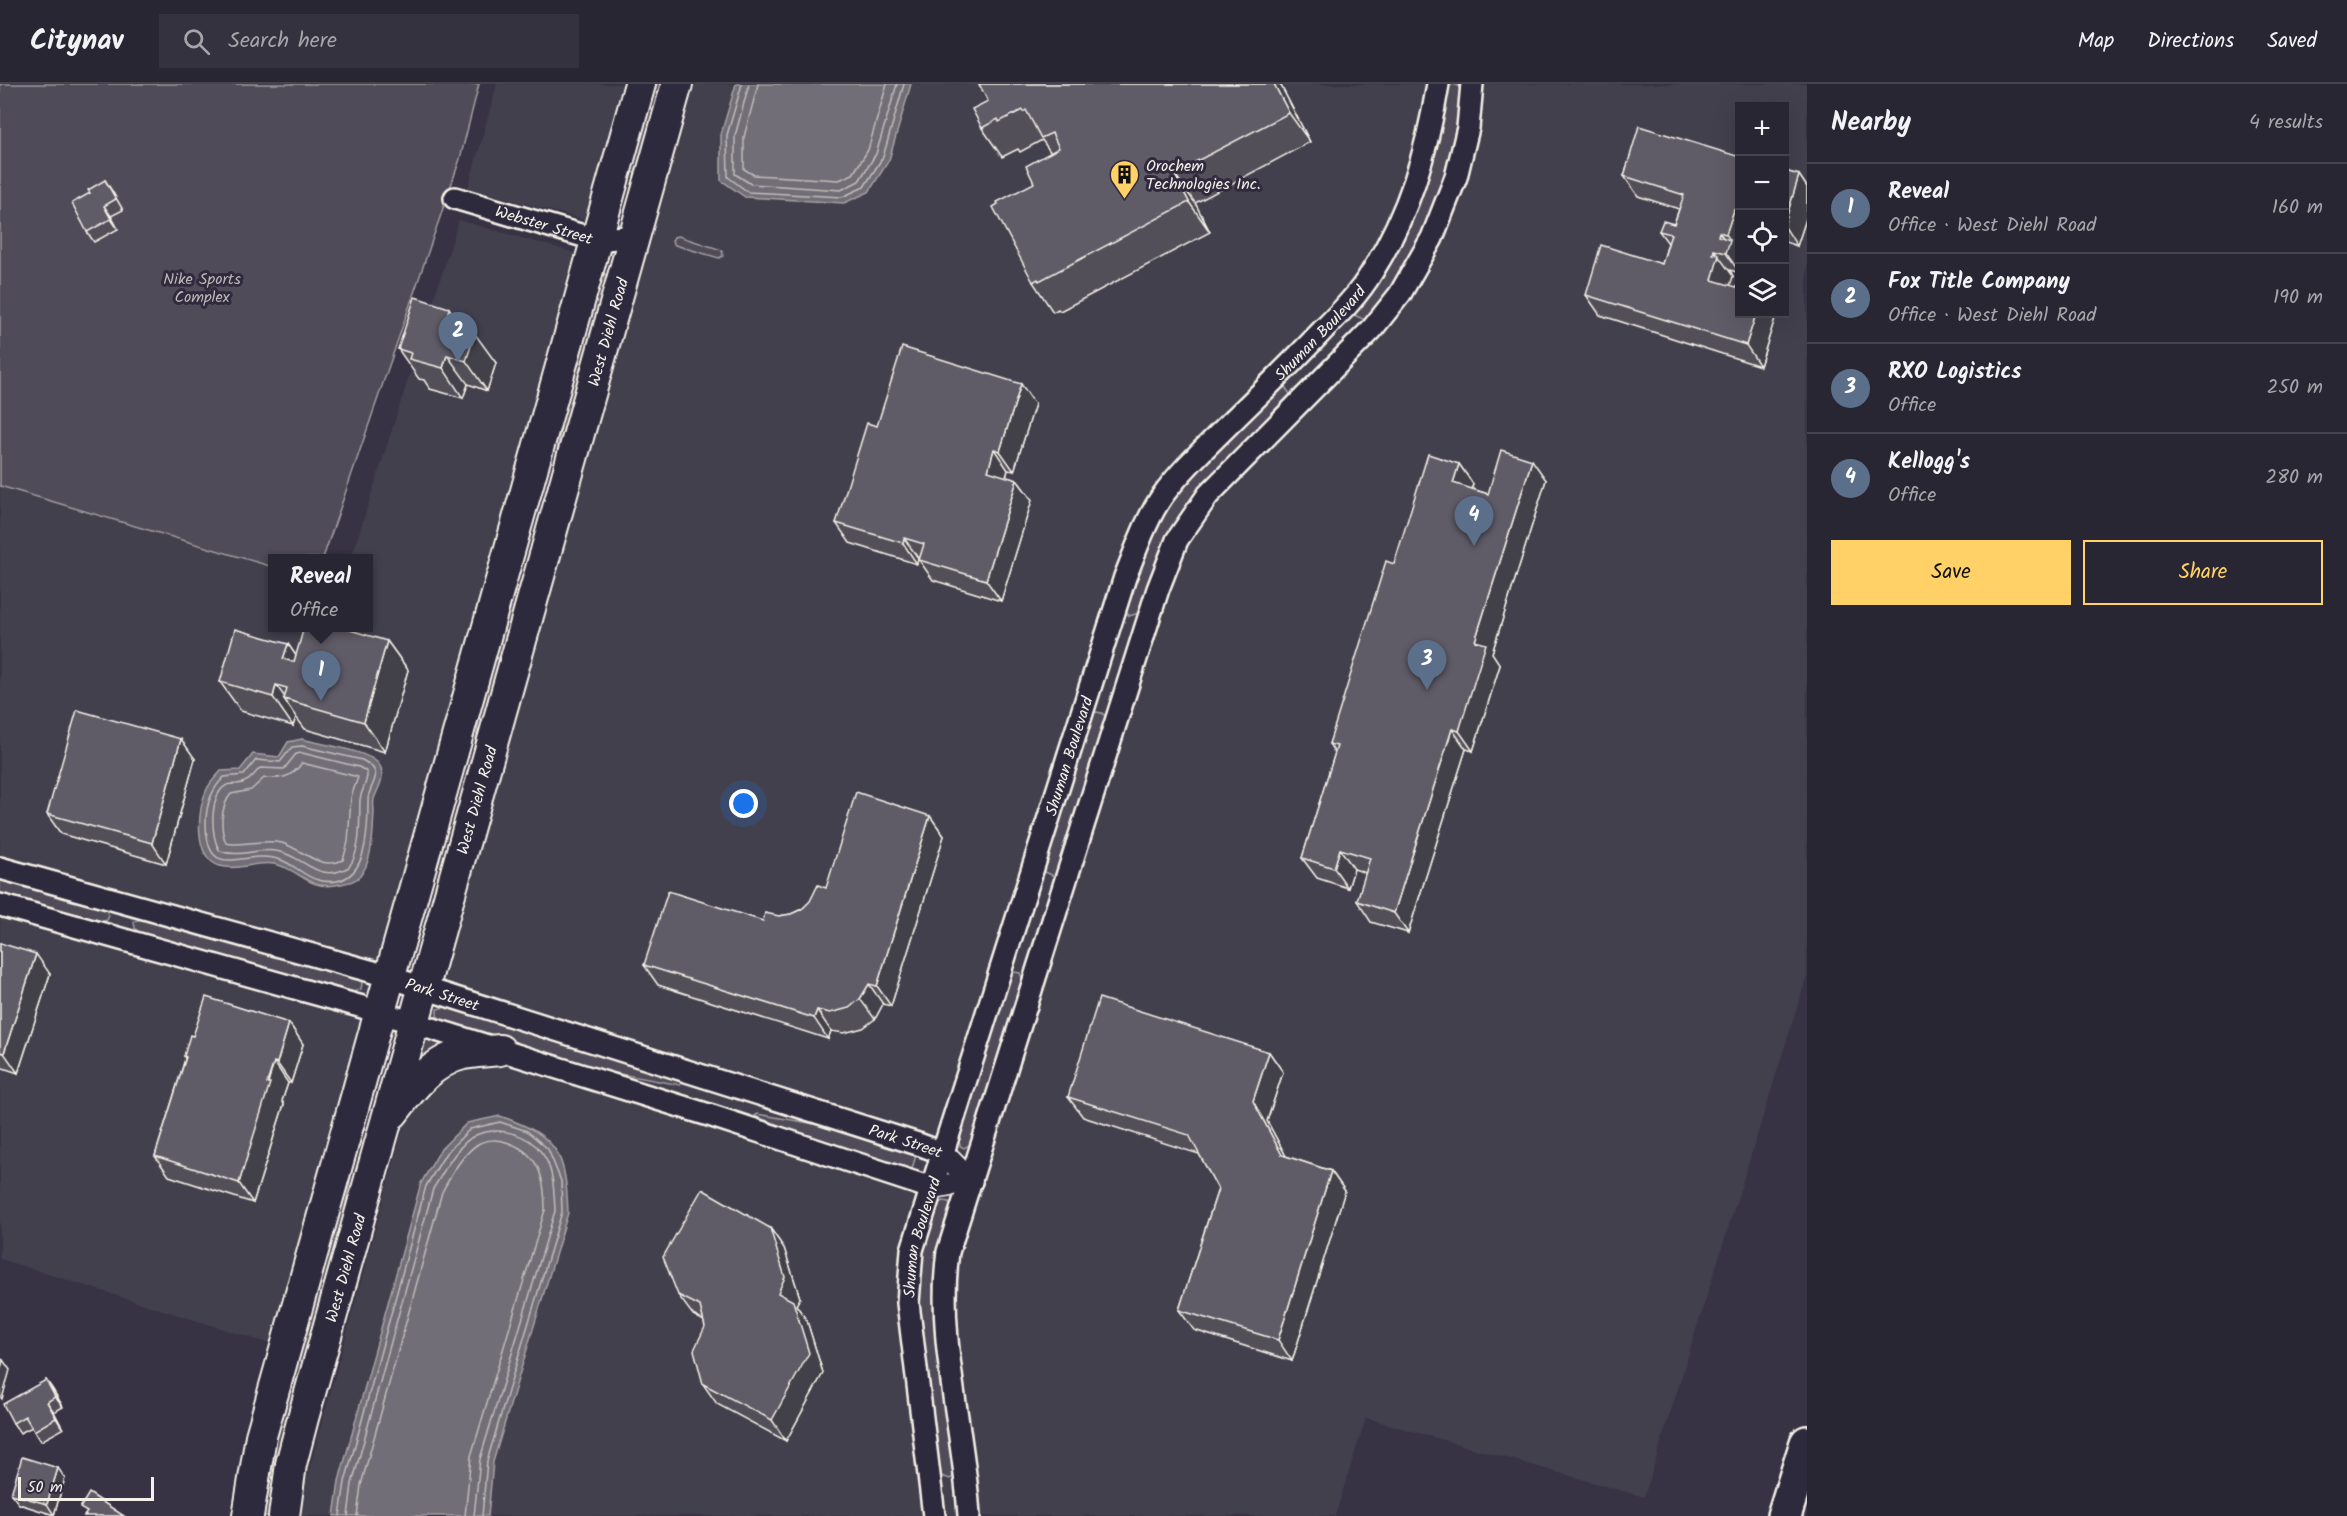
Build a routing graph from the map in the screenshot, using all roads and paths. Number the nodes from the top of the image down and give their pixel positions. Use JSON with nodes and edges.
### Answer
{"nodes":[{"id":1,"x":640,"y":84,"type":"edge"},
{"id":2,"x":677,"y":84,"type":"edge"},
{"id":3,"x":1438,"y":84,"type":"edge"},
{"id":4,"x":1472,"y":84,"type":"edge"},
{"id":5,"x":455,"y":198,"type":"dead end"},
{"id":6,"x":634,"y":236,"type":"junction"},
{"id":7,"x":597,"y":240,"type":"junction"},
{"id":8,"x":0,"y":868,"type":"edge"},
{"id":9,"x":0,"y":905,"type":"edge"},
{"id":10,"x":390,"y":978,"type":"junction"},
{"id":11,"x":423,"y":989,"type":"junction"},
{"id":12,"x":381,"y":1012,"type":"junction"},
{"id":13,"x":414,"y":1023,"type":"junction"},
{"id":14,"x":500,"y":1050,"type":"junction"},
{"id":15,"x":386,"y":1123,"type":"junction"},
{"id":16,"x":943,"y":1153,"type":"junction"},
{"id":17,"x":971,"y":1181,"type":"junction"},
{"id":18,"x":931,"y":1188,"type":"junction"},
{"id":19,"x":1807,"y":1443,"type":"edge"},
{"id":20,"x":248,"y":1516,"type":"edge"},
{"id":21,"x":284,"y":1516,"type":"edge"},
{"id":22,"x":934,"y":1516,"type":"edge"},
{"id":23,"x":969,"y":1516,"type":"edge"},
{"id":24,"x":1784,"y":1516,"type":"edge"}],
"edges":[{"from":1,"to":7,"type":"street","name":"West Diehl Road"},
{"from":2,"to":6,"type":"street","name":"West Diehl Road"},
{"from":3,"to":16,"type":"street","name":"Shuman Boulevard"},
{"from":4,"to":17,"type":"street","name":"Shuman Boulevard"},
{"from":5,"to":7,"type":"street","name":"Webster Street"},
{"from":6,"to":7,"type":"street","name":"Webster Street"},
{"from":6,"to":11,"type":"street","name":"West Diehl Road"},
{"from":7,"to":10,"type":"street","name":"West Diehl Road"},
{"from":8,"to":10,"type":"street","name":"Park Street"},
{"from":9,"to":12,"type":"street","name":"Park Street"},
{"from":10,"to":11,"type":"street","name":"Park Street"},
{"from":10,"to":12,"type":"street","name":"West Diehl Road"},
{"from":11,"to":13,"type":"street","name":"West Diehl Road"},
{"from":11,"to":16,"type":"street","name":"Park Street"},
{"from":12,"to":13,"type":"street","name":"Park Street"},
{"from":12,"to":20,"type":"street","name":"West Diehl Road"},
{"from":13,"to":14,"type":"street","name":"Park Street"},
{"from":13,"to":15,"type":"street","name":"West Diehl Road"},
{"from":14,"to":15,"type":"street"},
{"from":14,"to":18,"type":"street","name":"Park Street"},
{"from":15,"to":21,"type":"street","name":"West Diehl Road"},
{"from":16,"to":17,"type":"street","name":"Park Street"},
{"from":16,"to":18,"type":"street","name":"Shuman Boulevard"},
{"from":17,"to":18,"type":"street","name":"Park Street"},
{"from":17,"to":23,"type":"street","name":"Shuman Boulevard"},
{"from":18,"to":22,"type":"street","name":"Shuman Boulevard"},
{"from":19,"to":24,"type":"highway"}]}
